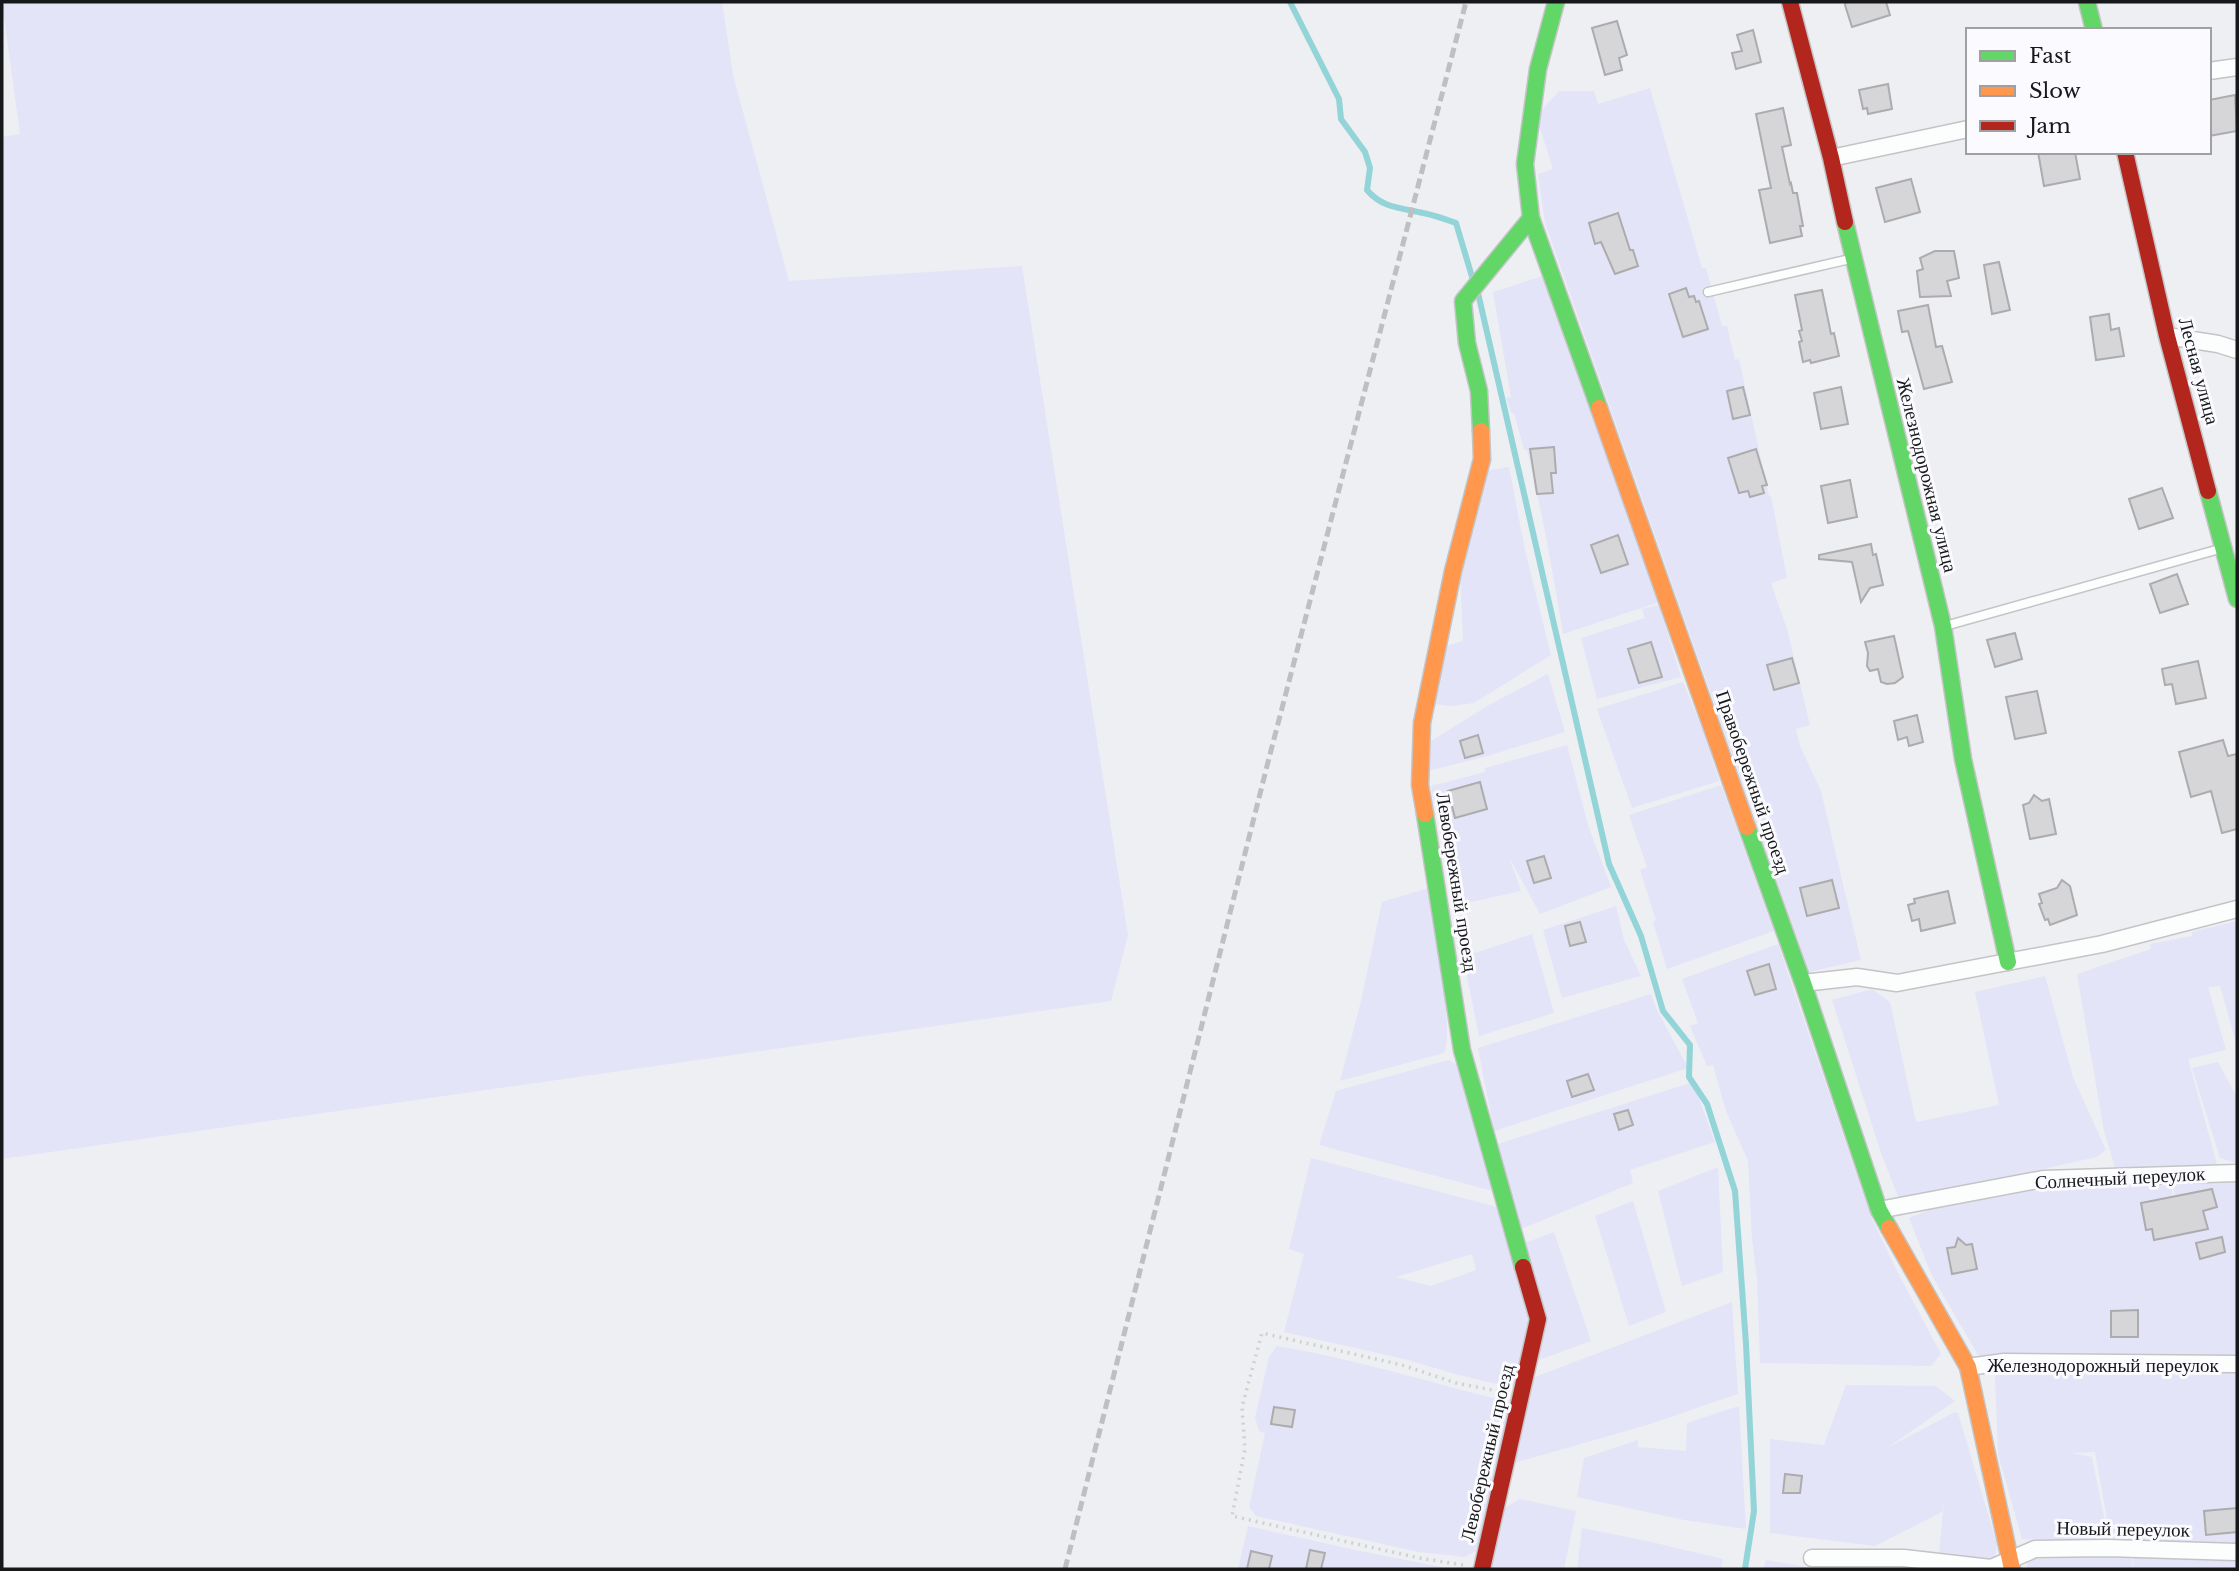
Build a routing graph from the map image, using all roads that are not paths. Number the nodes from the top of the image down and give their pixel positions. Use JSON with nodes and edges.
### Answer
{"nodes":[{"id":1,"x":1556,"y":2,"type":"edge"},
{"id":2,"x":1790,"y":2,"type":"edge"},
{"id":3,"x":2087,"y":2,"type":"edge"},
{"id":4,"x":2094,"y":28,"type":"edge"},
{"id":5,"x":2237,"y":67,"type":"edge"},
{"id":6,"x":2211,"y":71,"type":"edge"},
{"id":7,"x":1966,"y":129,"type":"edge"},
{"id":8,"x":2125,"y":154,"type":"edge"},
{"id":9,"x":1831,"y":158,"type":"junction"},
{"id":10,"x":1531,"y":218,"type":"junction"},
{"id":11,"x":1853,"y":258,"type":"junction"},
{"id":12,"x":1708,"y":292,"type":"dead end"},
{"id":13,"x":2167,"y":335,"type":"junction"},
{"id":14,"x":2237,"y":350,"type":"edge"},
{"id":15,"x":2224,"y":547,"type":"junction"},
{"id":16,"x":2237,"y":599,"type":"edge"},
{"id":17,"x":1942,"y":626,"type":"junction"},
{"id":18,"x":2237,"y":909,"type":"edge"},
{"id":19,"x":2008,"y":962,"type":"junction"},
{"id":20,"x":1803,"y":983,"type":"junction"},
{"id":21,"x":2237,"y":1173,"type":"edge"},
{"id":22,"x":1879,"y":1210,"type":"junction"},
{"id":23,"x":2237,"y":1364,"type":"edge"},
{"id":24,"x":1968,"y":1367,"type":"junction"},
{"id":25,"x":2237,"y":1552,"type":"edge"},
{"id":26,"x":1812,"y":1558,"type":"dead end"},
{"id":27,"x":2011,"y":1565,"type":"edge"},
{"id":28,"x":1483,"y":1569,"type":"edge"}],
"edges":[{"from":1,"to":10,"type":"street","name":"Правобережный проезд"},
{"from":2,"to":9,"type":"street","name":"Железнодорожная улица"},
{"from":3,"to":4,"type":"street"},
{"from":5,"to":6,"type":"street"},
{"from":7,"to":9,"type":"street"},
{"from":8,"to":13,"type":"street","name":"Лесная улица"},
{"from":9,"to":11,"type":"street","name":"Железнодорожная улица"},
{"from":10,"to":20,"type":"street","name":"Правобережный проезд"},
{"from":10,"to":28,"type":"street","name":"Левобережный проезд"},
{"from":11,"to":12,"type":"lane"},
{"from":11,"to":17,"type":"street","name":"Железнодорожная улица"},
{"from":13,"to":14,"type":"street"},
{"from":13,"to":15,"type":"street","name":"Лесная улица"},
{"from":15,"to":16,"type":"street","name":"Лесная улица"},
{"from":15,"to":17,"type":"lane"},
{"from":17,"to":19,"type":"street","name":"Железнодорожная улица"},
{"from":18,"to":19,"type":"street"},
{"from":19,"to":20,"type":"street"},
{"from":20,"to":22,"type":"street","name":"Правобережный проезд"},
{"from":21,"to":22,"type":"street","name":"Солнечный переулок"},
{"from":22,"to":24,"type":"street","name":"Правобережный проезд"},
{"from":23,"to":24,"type":"street","name":"Железнодорожный переулок"},
{"from":24,"to":27,"type":"street","name":"Правобережный проезд"},
{"from":25,"to":27,"type":"street","name":"Новый переулок"},
{"from":26,"to":27,"type":"street","name":"Новый переулок"}]}
